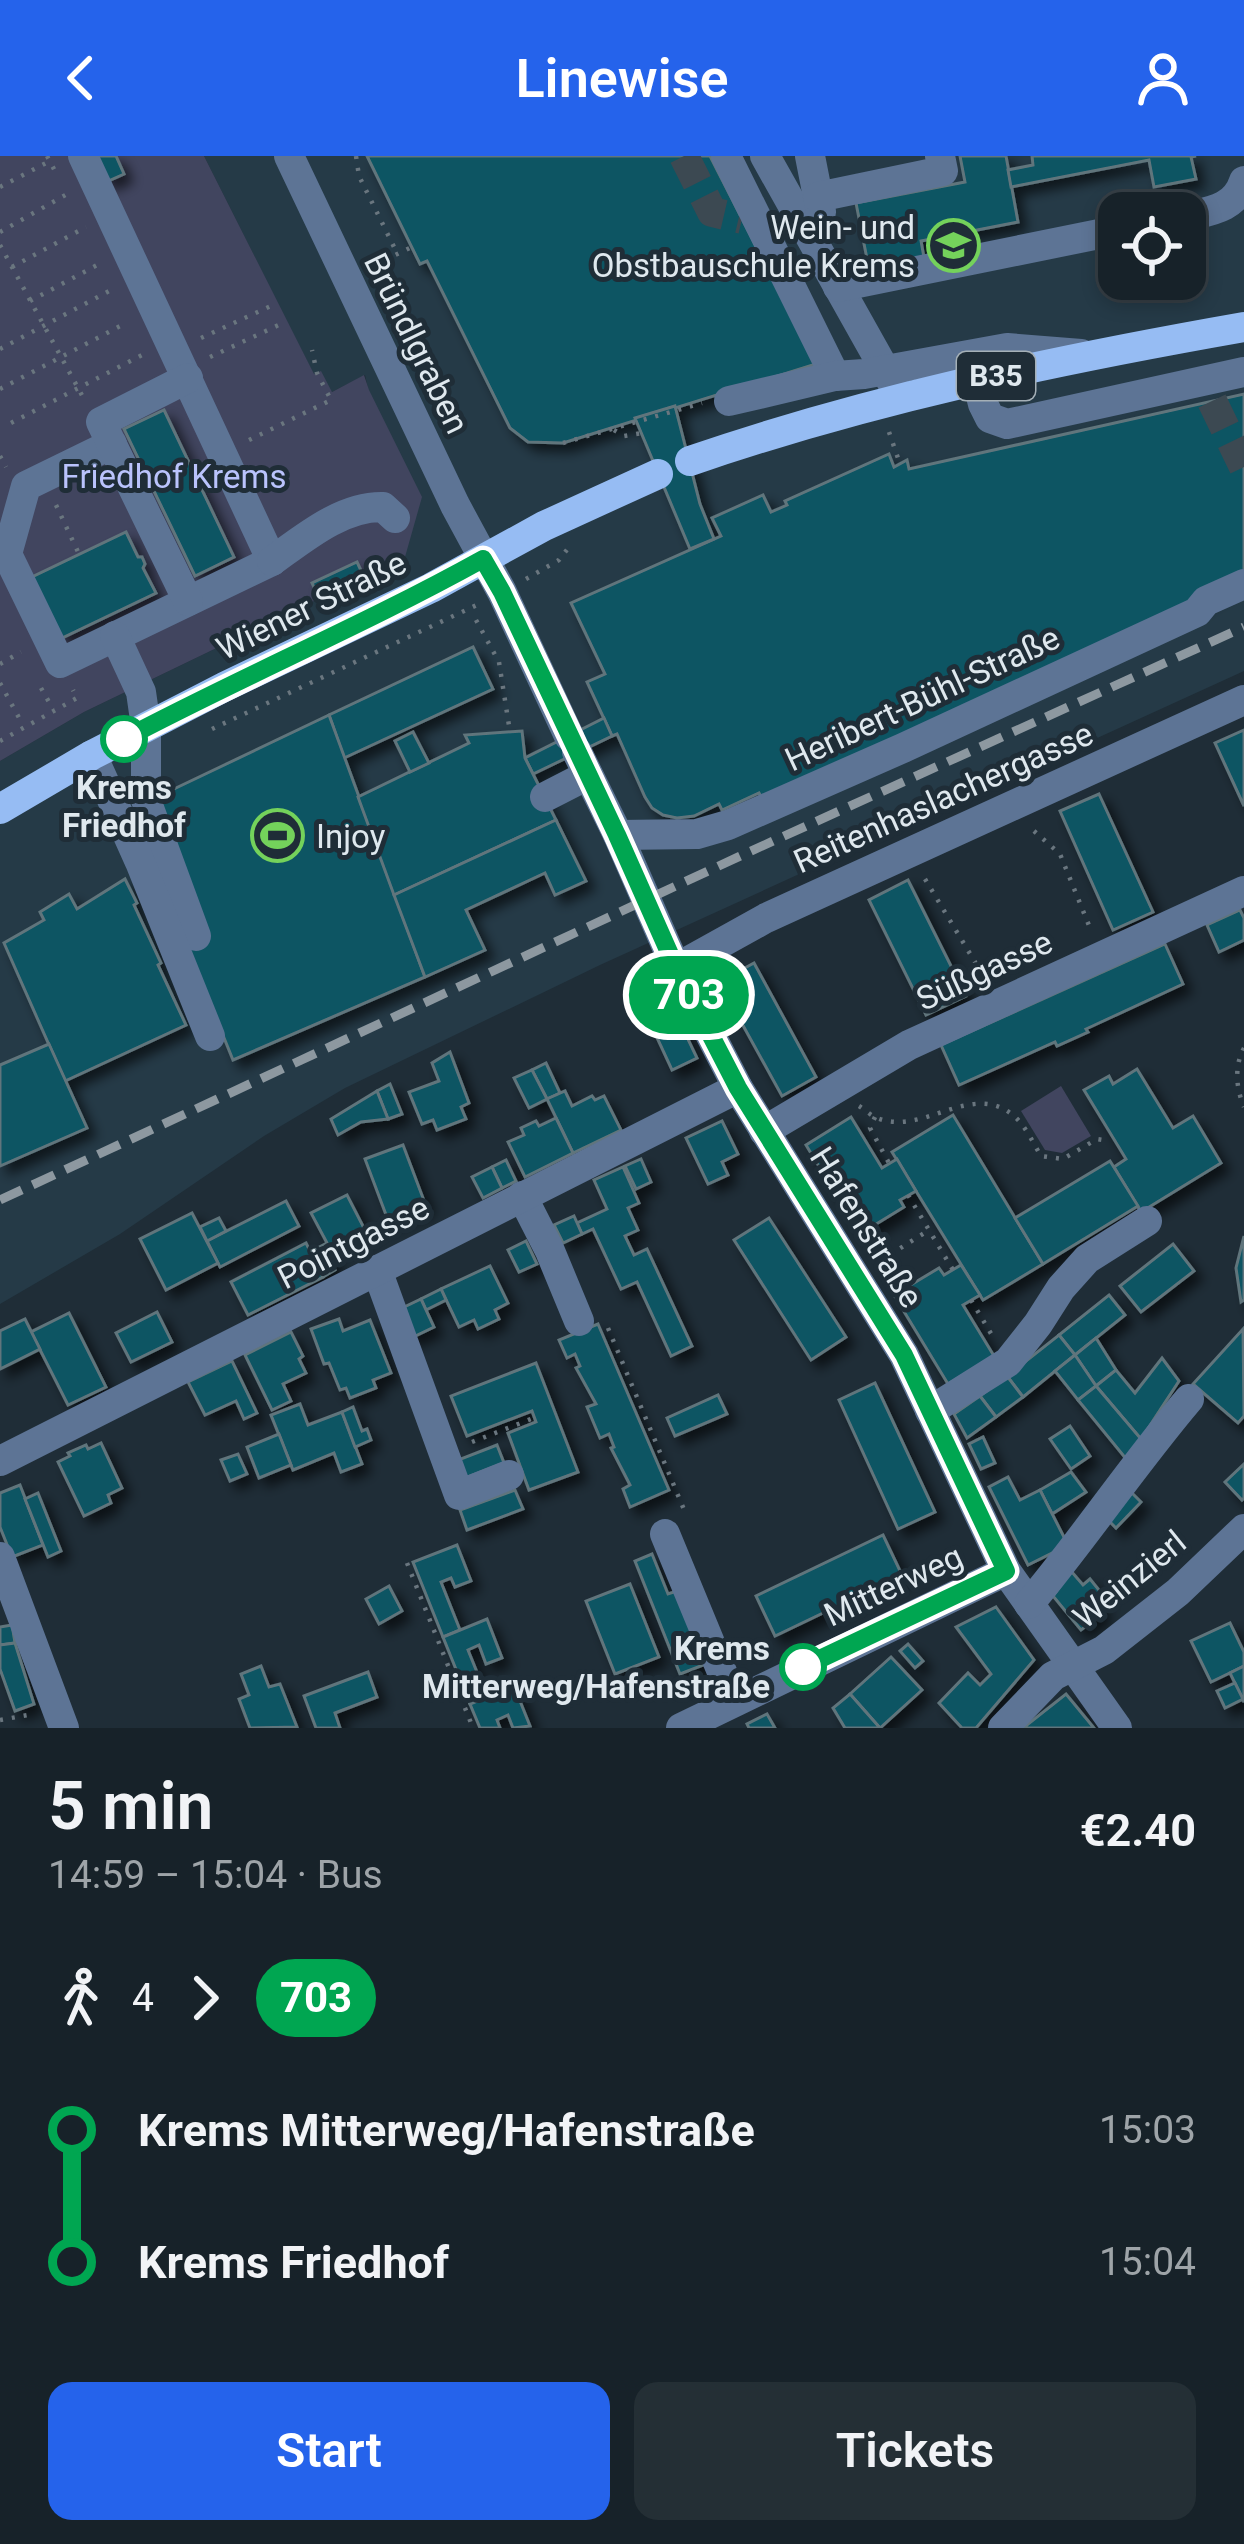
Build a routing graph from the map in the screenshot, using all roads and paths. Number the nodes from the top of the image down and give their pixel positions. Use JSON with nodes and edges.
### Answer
{"nodes":[{"id":1,"x":289,"y":156,"type":"edge"},
{"id":2,"x":356,"y":156,"type":"edge"},
{"id":3,"x":726,"y":156,"type":"edge"},
{"id":4,"x":765,"y":156,"type":"edge"},
{"id":5,"x":810,"y":156,"type":"edge"},
{"id":6,"x":940,"y":156,"type":"edge"},
{"id":7,"x":1240,"y":156,"type":"edge"},
{"id":8,"x":50,"y":161,"type":"dead end"},
{"id":9,"x":89,"y":168,"type":"edge"},
{"id":10,"x":1244,"y":178,"type":"edge"},
{"id":11,"x":0,"y":187,"type":"edge"},
{"id":12,"x":818,"y":197,"type":"junction"},
{"id":13,"x":1206,"y":212,"type":"edge"},
{"id":14,"x":86,"y":227,"type":"dead end"},
{"id":15,"x":0,"y":232,"type":"edge"},
{"id":16,"x":1098,"y":234,"type":"edge"},
{"id":17,"x":0,"y":245,"type":"edge"},
{"id":18,"x":412,"y":247,"type":"dead end"},
{"id":19,"x":398,"y":253,"type":"junction"},
{"id":20,"x":104,"y":261,"type":"dead end"},
{"id":21,"x":12,"y":267,"type":"junction"},
{"id":22,"x":358,"y":272,"type":"dead end"},
{"id":23,"x":835,"y":282,"type":"junction"},
{"id":24,"x":118,"y":286,"type":"dead end"},
{"id":25,"x":30,"y":301,"type":"junction"},
{"id":26,"x":273,"y":304,"type":"dead end"},
{"id":27,"x":136,"y":317,"type":"dead end"},
{"id":28,"x":283,"y":323,"type":"dead end"},
{"id":29,"x":44,"y":326,"type":"junction"},
{"id":30,"x":1244,"y":327,"type":"edge"},
{"id":31,"x":0,"y":349,"type":"edge"},
{"id":32,"x":312,"y":350,"type":"dead end"},
{"id":33,"x":1093,"y":355,"type":"junction"},
{"id":34,"x":60,"y":357,"type":"junction"},
{"id":35,"x":175,"y":361,"type":"junction"},
{"id":36,"x":1244,"y":372,"type":"edge"},
{"id":37,"x":836,"y":376,"type":"junction"},
{"id":38,"x":977,"y":380,"type":"junction"},
{"id":39,"x":892,"y":384,"type":"junction"},
{"id":40,"x":77,"y":387,"type":"junction"},
{"id":41,"x":0,"y":389,"type":"edge"},
{"id":42,"x":724,"y":400,"type":"joint"},
{"id":43,"x":85,"y":402,"type":"dead end"},
{"id":44,"x":11,"y":423,"type":"dead end"},
{"id":45,"x":887,"y":427,"type":"dead end"},
{"id":46,"x":614,"y":430,"type":"junction"},
{"id":47,"x":642,"y":433,"type":"dead end"},
{"id":48,"x":563,"y":442,"type":"dead end"},
{"id":49,"x":112,"y":444,"type":"junction"},
{"id":50,"x":222,"y":453,"type":"junction"},
{"id":51,"x":689,"y":461,"type":"dead end"},
{"id":52,"x":900,"y":464,"type":"dead end"},
{"id":53,"x":658,"y":474,"type":"dead end"},
{"id":54,"x":394,"y":518,"type":"dead end"},
{"id":55,"x":68,"y":530,"type":"dead end"},
{"id":56,"x":79,"y":554,"type":"dead end"},
{"id":57,"x":483,"y":559,"type":"junction"},
{"id":58,"x":272,"y":561,"type":"junction"},
{"id":59,"x":1244,"y":584,"type":"edge"},
{"id":60,"x":188,"y":601,"type":"junction"},
{"id":61,"x":463,"y":612,"type":"dead end"},
{"id":62,"x":476,"y":620,"type":"dead end"},
{"id":63,"x":115,"y":636,"type":"junction"},
{"id":64,"x":494,"y":650,"type":"dead end"},
{"id":65,"x":22,"y":651,"type":"dead end"},
{"id":66,"x":499,"y":662,"type":"dead end"},
{"id":67,"x":60,"y":663,"type":"junction"},
{"id":68,"x":0,"y":664,"type":"edge"},
{"id":69,"x":0,"y":683,"type":"edge"},
{"id":70,"x":1244,"y":700,"type":"edge"},
{"id":71,"x":25,"y":727,"type":"junction"},
{"id":72,"x":146,"y":727,"type":"junction"},
{"id":73,"x":211,"y":730,"type":"dead end"},
{"id":74,"x":510,"y":731,"type":"dead end"},
{"id":75,"x":0,"y":741,"type":"edge"},
{"id":76,"x":92,"y":755,"type":"junction"},
{"id":77,"x":578,"y":755,"type":"junction"},
{"id":78,"x":544,"y":797,"type":"dead end"},
{"id":79,"x":0,"y":809,"type":"edge"},
{"id":80,"x":1024,"y":823,"type":"dead end"},
{"id":81,"x":617,"y":835,"type":"junction"},
{"id":82,"x":920,"y":869,"type":"dead end"},
{"id":83,"x":1244,"y":891,"type":"edge"},
{"id":84,"x":196,"y":936,"type":"dead end"},
{"id":85,"x":1101,"y":956,"type":"junction"},
{"id":86,"x":676,"y":968,"type":"junction"},
{"id":87,"x":997,"y":1004,"type":"junction"},
{"id":88,"x":210,"y":1036,"type":"dead end"},
{"id":89,"x":1244,"y":1048,"type":"edge"},
{"id":90,"x":738,"y":1088,"type":"junction"},
{"id":91,"x":847,"y":1094,"type":"dead end"},
{"id":92,"x":1244,"y":1107,"type":"edge"},
{"id":93,"x":875,"y":1117,"type":"junction"},
{"id":94,"x":764,"y":1131,"type":"junction"},
{"id":95,"x":1110,"y":1142,"type":"dead end"},
{"id":96,"x":890,"y":1163,"type":"dead end"},
{"id":97,"x":908,"y":1195,"type":"dead end"},
{"id":98,"x":522,"y":1196,"type":"junction"},
{"id":99,"x":1147,"y":1221,"type":"dead end"},
{"id":100,"x":929,"y":1230,"type":"junction"},
{"id":101,"x":870,"y":1268,"type":"dead end"},
{"id":102,"x":377,"y":1270,"type":"junction"},
{"id":103,"x":953,"y":1270,"type":"dead end"},
{"id":104,"x":971,"y":1300,"type":"dead end"},
{"id":105,"x":983,"y":1321,"type":"dead end"},
{"id":106,"x":579,"y":1322,"type":"joint"},
{"id":107,"x":1190,"y":1399,"type":"dead end"},
{"id":108,"x":930,"y":1411,"type":"junction"},
{"id":109,"x":531,"y":1419,"type":"dead end"},
{"id":110,"x":444,"y":1453,"type":"junction"},
{"id":111,"x":0,"y":1460,"type":"edge"},
{"id":112,"x":509,"y":1475,"type":"dead end"},
{"id":113,"x":1244,"y":1529,"type":"edge"},
{"id":114,"x":665,"y":1534,"type":"joint"},
{"id":115,"x":0,"y":1557,"type":"edge"},
{"id":116,"x":407,"y":1563,"type":"dead end"},
{"id":117,"x":1006,"y":1571,"type":"junction"},
{"id":118,"x":1029,"y":1604,"type":"junction"},
{"id":119,"x":1073,"y":1665,"type":"junction"},
{"id":120,"x":734,"y":1701,"type":"junction"},
{"id":121,"x":64,"y":1728,"type":"edge"},
{"id":122,"x":473,"y":1728,"type":"edge"},
{"id":123,"x":681,"y":1728,"type":"edge"},
{"id":124,"x":1003,"y":1728,"type":"edge"},
{"id":125,"x":1117,"y":1728,"type":"edge"}],
"edges":[{"from":1,"to":57,"type":"street","name":"Bründlgraben"},
{"from":2,"to":19,"type":"path"},
{"from":3,"to":37,"type":"street"},
{"from":4,"to":23,"type":"street"},
{"from":5,"to":12,"type":"street"},
{"from":6,"to":12,"type":"street"},
{"from":7,"to":10,"type":"street"},
{"from":8,"to":11,"type":"path"},
{"from":9,"to":15,"type":"path"},
{"from":9,"to":35,"type":"street"},
{"from":10,"to":13,"type":"street"},
{"from":12,"to":23,"type":"street"},
{"from":14,"to":21,"type":"path"},
{"from":16,"to":23,"type":"street"},
{"from":17,"to":21,"type":"path"},
{"from":18,"to":19,"type":"path"},
{"from":19,"to":22,"type":"path"},
{"from":20,"to":25,"type":"path"},
{"from":21,"to":25,"type":"path"},
{"from":23,"to":39,"type":"street"},
{"from":24,"to":29,"type":"path"},
{"from":25,"to":29,"type":"path"},
{"from":26,"to":35,"type":"path"},
{"from":27,"to":34,"type":"path"},
{"from":28,"to":35,"type":"path"},
{"from":29,"to":31,"type":"path"},
{"from":29,"to":34,"type":"path"},
{"from":30,"to":33,"type":"main road","number":"B35"},
{"from":32,"to":50,"type":"path"},
{"from":33,"to":38,"type":"main road","number":"B35"},
{"from":33,"to":39,"type":"street"},
{"from":34,"to":40,"type":"path"},
{"from":34,"to":41,"type":"path"},
{"from":35,"to":40,"type":"path"},
{"from":35,"to":49,"type":"street"},
{"from":35,"to":50,"type":"street"},
{"from":36,"to":38,"type":"street"},
{"from":37,"to":39,"type":"street"},
{"from":37,"to":42,"type":"street"},
{"from":38,"to":39,"type":"main road","number":"B35"},
{"from":39,"to":51,"type":"main road","number":"B35"},
{"from":40,"to":43,"type":"path"},
{"from":40,"to":44,"type":"path"},
{"from":42,"to":46,"type":"path"},
{"from":45,"to":52,"type":"path"},
{"from":46,"to":47,"type":"path"},
{"from":46,"to":48,"type":"path"},
{"from":49,"to":60,"type":"street"},
{"from":49,"to":67,"type":"street"},
{"from":50,"to":58,"type":"street"},
{"from":53,"to":57,"type":"main road","name":"Wiener Straße"},
{"from":54,"to":58,"type":"street"},
{"from":55,"to":56,"type":"path"},
{"from":57,"to":72,"type":"main road","name":"Wiener Straße"},
{"from":57,"to":77,"type":"street","name":"Hafenstraße"},
{"from":58,"to":60,"type":"street"},
{"from":59,"to":81,"type":"street","name":"Heribert-Bühl-Straße"},
{"from":60,"to":63,"type":"street"},
{"from":61,"to":73,"type":"path"},
{"from":62,"to":64,"type":"path"},
{"from":63,"to":67,"type":"street"},
{"from":63,"to":72,"type":"street"},
{"from":65,"to":68,"type":"path"},
{"from":66,"to":74,"type":"path"},
{"from":67,"to":71,"type":"path"},
{"from":69,"to":71,"type":"path"},
{"from":70,"to":86,"type":"street","name":"Reitenhaslachergasse"},
{"from":71,"to":75,"type":"path"},
{"from":72,"to":76,"type":"main road","name":"Wiener Straße"},
{"from":72,"to":84,"type":"street"},
{"from":76,"to":79,"type":"main road","name":"Wiener Straße"},
{"from":76,"to":88,"type":"street"},
{"from":77,"to":78,"type":"street"},
{"from":77,"to":81,"type":"street","name":"Hafenstraße"},
{"from":80,"to":85,"type":"path"},
{"from":81,"to":86,"type":"street","name":"Hafenstraße"},
{"from":82,"to":87,"type":"path"},
{"from":83,"to":85,"type":"street","name":"Süßgasse"},
{"from":85,"to":87,"type":"street","name":"Süßgasse"},
{"from":86,"to":90,"type":"street","name":"Hafenstraße"},
{"from":87,"to":94,"type":"street","name":"Süßgasse"},
{"from":89,"to":92,"type":"path"},
{"from":90,"to":94,"type":"street","name":"Hafenstraße"},
{"from":90,"to":98,"type":"street","name":"Pointgasse"},
{"from":91,"to":93,"type":"path"},
{"from":93,"to":95,"type":"path"},
{"from":93,"to":96,"type":"path"},
{"from":94,"to":108,"type":"street","name":"Hafenstraße"},
{"from":97,"to":100,"type":"path"},
{"from":98,"to":102,"type":"street","name":"Pointgasse"},
{"from":98,"to":106,"type":"street"},
{"from":99,"to":108,"type":"street"},
{"from":100,"to":101,"type":"path"},
{"from":100,"to":103,"type":"path"},
{"from":102,"to":110,"type":"street"},
{"from":102,"to":111,"type":"street","name":"Pointgasse"},
{"from":104,"to":105,"type":"path"},
{"from":106,"to":114,"type":"path"},
{"from":107,"to":118,"type":"street"},
{"from":108,"to":117,"type":"street","name":"Hafenstraße"},
{"from":109,"to":110,"type":"path"},
{"from":110,"to":112,"type":"street"},
{"from":113,"to":119,"type":"street","name":"Weinzierl"},
{"from":114,"to":120,"type":"street"},
{"from":115,"to":121,"type":"street"},
{"from":116,"to":122,"type":"path"},
{"from":117,"to":118,"type":"street","name":"Hafenstraße"},
{"from":117,"to":120,"type":"street","name":"Mitterweg"},
{"from":118,"to":119,"type":"street","name":"Hafenstraße"},
{"from":119,"to":124,"type":"street","name":"Weinzierl"},
{"from":119,"to":125,"type":"street","name":"Hafenstraße"},
{"from":120,"to":123,"type":"street","name":"Mitterweg"}]}
